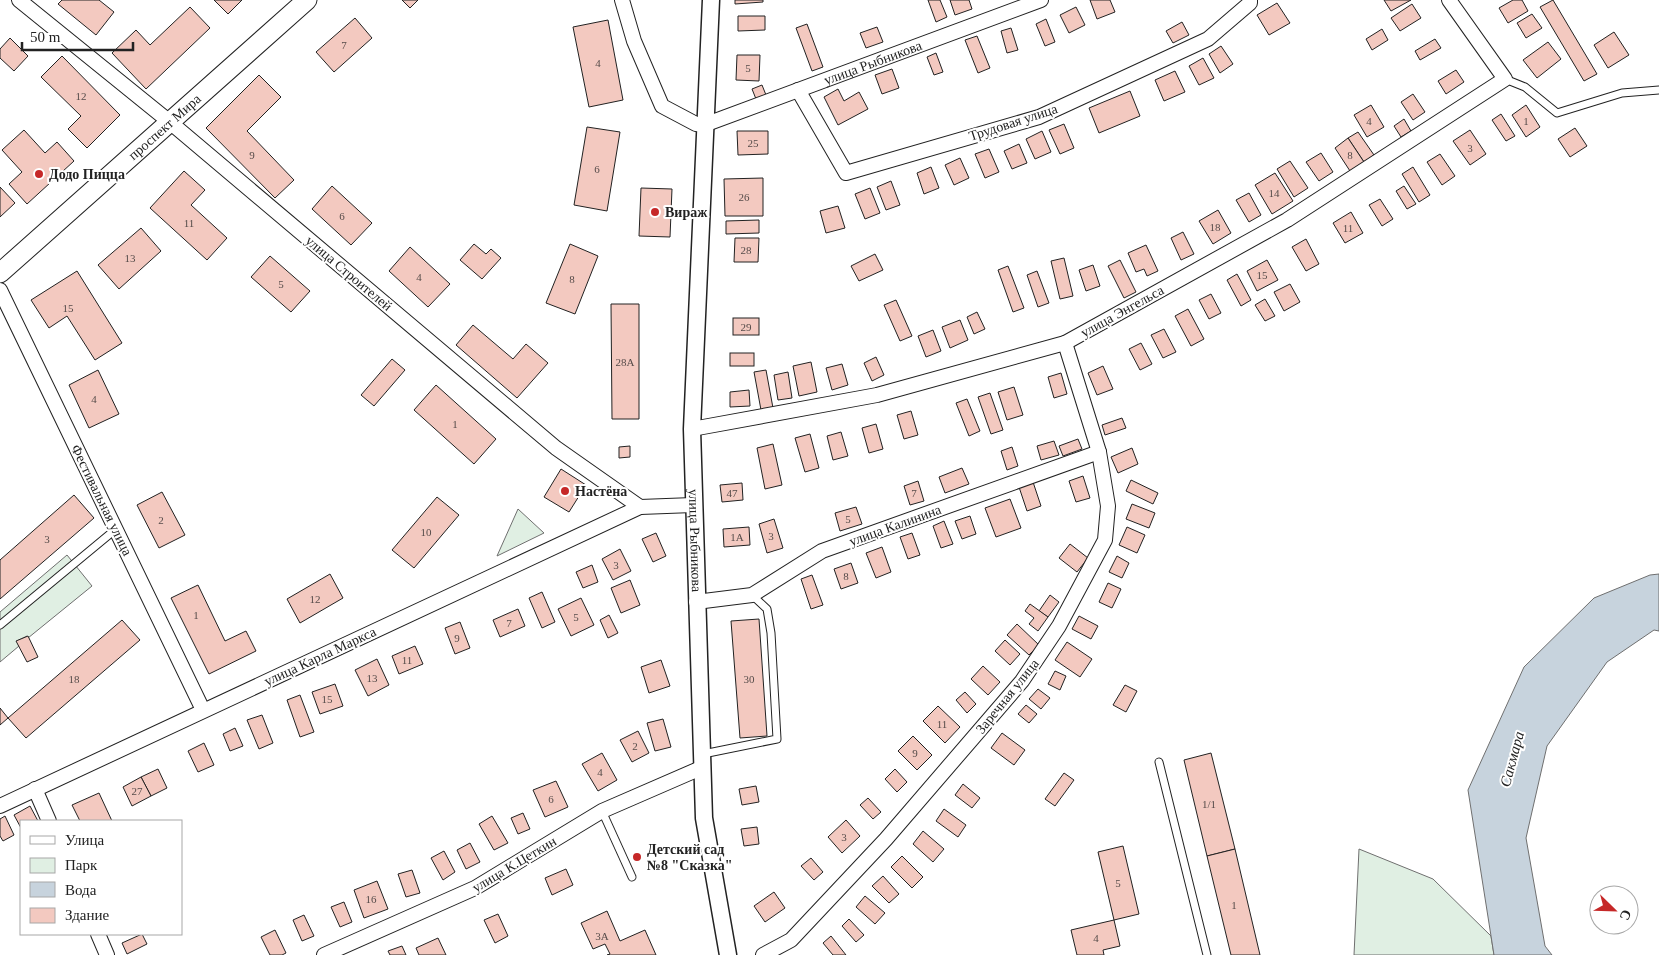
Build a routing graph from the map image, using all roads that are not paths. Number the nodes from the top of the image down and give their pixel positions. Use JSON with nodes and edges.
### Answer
{"nodes":[{"id":1,"x":19,"y":0,"type":"edge"},
{"id":2,"x":307,"y":0,"type":"edge"},
{"id":3,"x":622,"y":0,"type":"edge"},
{"id":4,"x":710,"y":0,"type":"edge"},
{"id":5,"x":1041,"y":0,"type":"edge"},
{"id":6,"x":1250,"y":0,"type":"edge"},
{"id":7,"x":1449,"y":0,"type":"edge"},
{"id":8,"x":1505,"y":79,"type":"junction"},
{"id":9,"x":798,"y":90,"type":"junction"},
{"id":10,"x":1659,"y":90,"type":"edge"},
{"id":11,"x":171,"y":123,"type":"junction"},
{"id":12,"x":704,"y":125,"type":"junction"},
{"id":13,"x":0,"y":273,"type":"edge"},
{"id":14,"x":0,"y":290,"type":"edge"},
{"id":15,"x":1065,"y":343,"type":"junction"},
{"id":16,"x":692,"y":430,"type":"junction"},
{"id":17,"x":1099,"y":452,"type":"junction"},
{"id":18,"x":693,"y":505,"type":"junction"},
{"id":19,"x":640,"y":507,"type":"junction"},
{"id":20,"x":116,"y":529,"type":"junction"},
{"id":21,"x":752,"y":595,"type":"junction"},
{"id":22,"x":696,"y":602,"type":"junction"},
{"id":23,"x":0,"y":625,"type":"edge"},
{"id":24,"x":203,"y":710,"type":"junction"},
{"id":25,"x":701,"y":761,"type":"junction"},
{"id":26,"x":1159,"y":762,"type":"dead end"},
{"id":27,"x":35,"y":789,"type":"junction"},
{"id":28,"x":0,"y":806,"type":"edge"},
{"id":29,"x":602,"y":811,"type":"junction"},
{"id":30,"x":49,"y":820,"type":"edge"},
{"id":31,"x":632,"y":877,"type":"dead end"},
{"id":32,"x":98,"y":935,"type":"edge"},
{"id":33,"x":107,"y":955,"type":"edge"},
{"id":34,"x":324,"y":955,"type":"edge"},
{"id":35,"x":728,"y":955,"type":"edge"},
{"id":36,"x":763,"y":955,"type":"edge"},
{"id":37,"x":1207,"y":955,"type":"edge"}],
"edges":[{"from":1,"to":11,"type":"street","name":"улица Строителей"},
{"from":2,"to":11,"type":"main road","name":"проспект Мира"},
{"from":3,"to":12,"type":"street"},
{"from":4,"to":12,"type":"street","name":"улица Рыбникова"},
{"from":5,"to":9,"type":"street","name":"улица Рыбникова"},
{"from":6,"to":9,"type":"street","name":"Трудовая улица"},
{"from":7,"to":8,"type":"street"},
{"from":8,"to":10,"type":"lane"},
{"from":8,"to":15,"type":"street","name":"улица Энгельса"},
{"from":9,"to":12,"type":"street","name":"улица Рыбникова"},
{"from":11,"to":13,"type":"main road","name":"проспект Мира"},
{"from":11,"to":19,"type":"street","name":"улица Строителей"},
{"from":12,"to":16,"type":"street","name":"улица Рыбникова"},
{"from":14,"to":20,"type":"street","name":"Фестивальная улица"},
{"from":15,"to":16,"type":"street","name":"улица Энгельса"},
{"from":15,"to":17,"type":"street","name":"Заречная улица"},
{"from":16,"to":18,"type":"street","name":"улица Рыбникова"},
{"from":17,"to":21,"type":"street","name":"улица Калинина"},
{"from":17,"to":36,"type":"street","name":"Заречная улица"},
{"from":18,"to":19,"type":"street"},
{"from":18,"to":22,"type":"street","name":"улица Рыбникова"},
{"from":19,"to":24,"type":"street","name":"улица Карла Маркса"},
{"from":20,"to":23,"type":"lane"},
{"from":20,"to":24,"type":"street","name":"Фестивальная улица"},
{"from":21,"to":22,"type":"street","name":"улица Калинина"},
{"from":21,"to":25,"type":"lane"},
{"from":22,"to":25,"type":"street","name":"улица Рыбникова"},
{"from":24,"to":27,"type":"street","name":"улица Карла Маркса"},
{"from":25,"to":29,"type":"street","name":"улица К.Цеткин"},
{"from":25,"to":35,"type":"street","name":"улица Рыбникова"},
{"from":26,"to":37,"type":"lane"},
{"from":27,"to":28,"type":"street","name":"улица Карла Маркса"},
{"from":27,"to":30,"type":"street"},
{"from":29,"to":31,"type":"lane"},
{"from":29,"to":34,"type":"street","name":"улица К.Цеткин"},
{"from":32,"to":33,"type":"street"}]}
